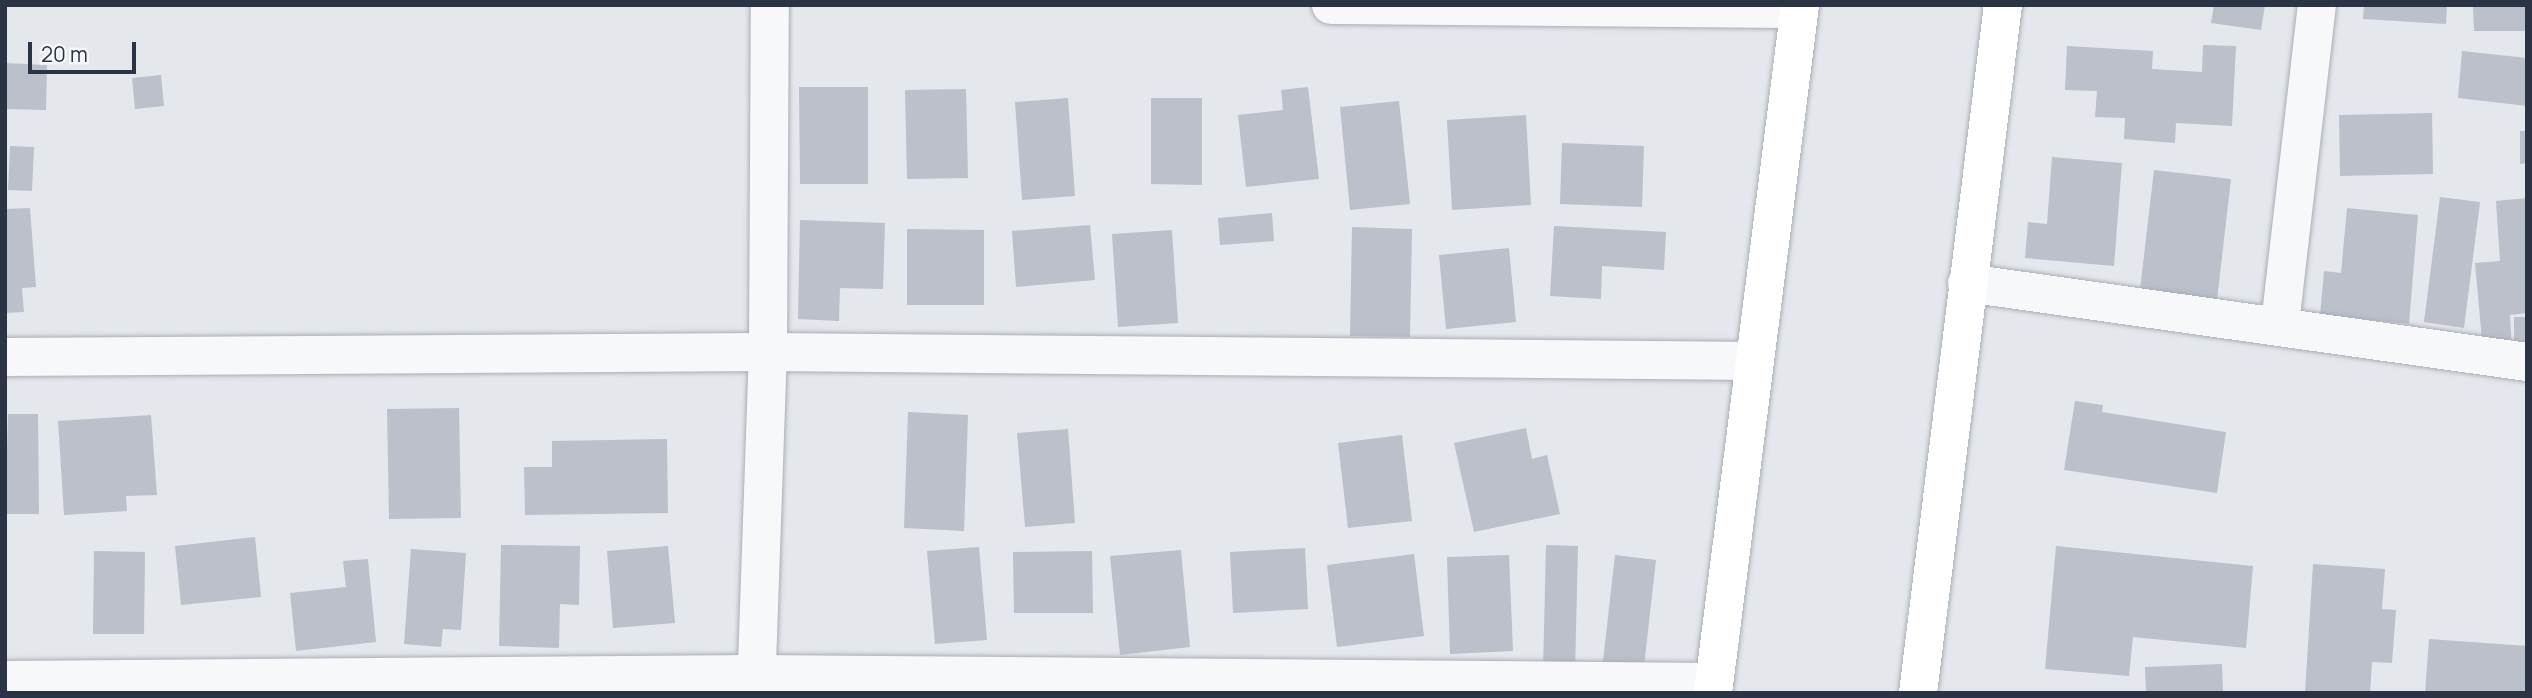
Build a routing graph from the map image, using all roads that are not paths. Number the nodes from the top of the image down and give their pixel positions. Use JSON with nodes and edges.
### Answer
{"nodes":[{"id":1,"x":770,"y":5,"type":"edge"},
{"id":2,"x":1331,"y":5,"type":"edge"},
{"id":3,"x":2003,"y":5,"type":"edge"},
{"id":4,"x":2318,"y":5,"type":"edge"},
{"id":5,"x":1447,"y":6,"type":"edge"},
{"id":6,"x":1800,"y":7,"type":"edge"},
{"id":7,"x":1968,"y":283,"type":"junction"},
{"id":8,"x":2280,"y":324,"type":"junction"},
{"id":9,"x":768,"y":352,"type":"junction"},
{"id":10,"x":5,"y":357,"type":"edge"},
{"id":11,"x":1755,"y":361,"type":"junction"},
{"id":12,"x":2527,"y":362,"type":"edge"},
{"id":13,"x":5,"y":680,"type":"edge"},
{"id":14,"x":756,"y":683,"type":"edge"},
{"id":15,"x":1714,"y":687,"type":"edge"},
{"id":16,"x":1238,"y":688,"type":"edge"},
{"id":17,"x":1918,"y":693,"type":"edge"}],
"edges":[{"from":1,"to":9,"type":"street"},
{"from":2,"to":5,"type":"street"},
{"from":3,"to":7,"type":"main road"},
{"from":4,"to":8,"type":"street"},
{"from":5,"to":6,"type":"street"},
{"from":6,"to":11,"type":"main road"},
{"from":7,"to":8,"type":"street"},
{"from":7,"to":17,"type":"main road"},
{"from":8,"to":12,"type":"street"},
{"from":9,"to":10,"type":"street"},
{"from":9,"to":11,"type":"street"},
{"from":9,"to":14,"type":"street"},
{"from":11,"to":15,"type":"main road"},
{"from":13,"to":14,"type":"street"},
{"from":14,"to":16,"type":"street"},
{"from":15,"to":16,"type":"street"}]}
